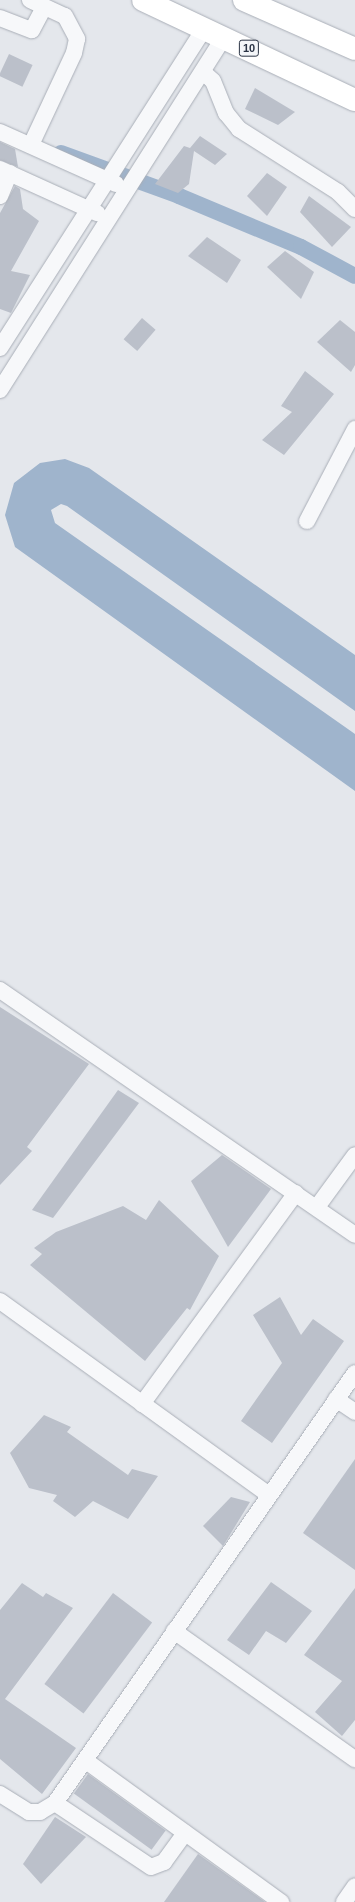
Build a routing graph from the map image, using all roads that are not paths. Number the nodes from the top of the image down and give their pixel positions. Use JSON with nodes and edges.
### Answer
{"nodes":[{"id":1,"x":30,"y":0,"type":"edge"},
{"id":2,"x":142,"y":0,"type":"edge"},
{"id":3,"x":244,"y":0,"type":"edge"},
{"id":4,"x":44,"y":7,"type":"junction"},
{"id":5,"x":0,"y":18,"type":"edge"},
{"id":6,"x":205,"y":27,"type":"junction"},
{"id":7,"x":225,"y":36,"type":"junction"},
{"id":8,"x":355,"y":49,"type":"edge"},
{"id":9,"x":203,"y":72,"type":"junction"},
{"id":10,"x":355,"y":100,"type":"edge"},
{"id":11,"x":0,"y":132,"type":"edge"},
{"id":12,"x":30,"y":146,"type":"junction"},
{"id":13,"x":5,"y":171,"type":"edge"},
{"id":14,"x":107,"y":180,"type":"junction"},
{"id":15,"x":128,"y":190,"type":"junction"},
{"id":16,"x":0,"y":196,"type":"edge"},
{"id":17,"x":88,"y":209,"type":"junction"},
{"id":18,"x":355,"y":209,"type":"edge"},
{"id":19,"x":108,"y":219,"type":"junction"},
{"id":20,"x":0,"y":348,"type":"edge"},
{"id":21,"x":0,"y":390,"type":"edge"},
{"id":22,"x":355,"y":429,"type":"edge"},
{"id":23,"x":307,"y":521,"type":"dead end"},
{"id":24,"x":0,"y":990,"type":"edge"},
{"id":25,"x":355,"y":1155,"type":"edge"},
{"id":26,"x":296,"y":1193,"type":"junction"},
{"id":27,"x":317,"y":1207,"type":"junction"},
{"id":28,"x":355,"y":1235,"type":"edge"},
{"id":29,"x":0,"y":1301,"type":"edge"},
{"id":30,"x":355,"y":1373,"type":"edge"},
{"id":31,"x":336,"y":1399,"type":"junction"},
{"id":32,"x":142,"y":1404,"type":"junction"},
{"id":33,"x":355,"y":1412,"type":"edge"},
{"id":34,"x":268,"y":1494,"type":"junction"},
{"id":35,"x":174,"y":1632,"type":"junction"},
{"id":36,"x":355,"y":1759,"type":"edge"},
{"id":37,"x":86,"y":1761,"type":"junction"},
{"id":38,"x":0,"y":1794,"type":"edge"},
{"id":39,"x":55,"y":1803,"type":"junction"},
{"id":40,"x":185,"y":1833,"type":"junction"},
{"id":41,"x":355,"y":1886,"type":"edge"},
{"id":42,"x":281,"y":1902,"type":"edge"},
{"id":43,"x":344,"y":1902,"type":"edge"}],
"edges":[{"from":1,"to":4,"type":"street"},
{"from":2,"to":6,"type":"highway","number":"10"},
{"from":3,"to":8,"type":"highway"},
{"from":4,"to":5,"type":"street"},
{"from":4,"to":12,"type":"street"},
{"from":6,"to":7,"type":"highway","number":"10"},
{"from":6,"to":14,"type":"street"},
{"from":7,"to":9,"type":"street"},
{"from":7,"to":10,"type":"highway","number":"10"},
{"from":9,"to":15,"type":"street"},
{"from":9,"to":18,"type":"street"},
{"from":11,"to":12,"type":"street"},
{"from":12,"to":14,"type":"street"},
{"from":13,"to":16,"type":"street"},
{"from":13,"to":17,"type":"street"},
{"from":14,"to":15,"type":"street"},
{"from":14,"to":17,"type":"street"},
{"from":15,"to":19,"type":"street"},
{"from":17,"to":19,"type":"street"},
{"from":17,"to":20,"type":"street"},
{"from":19,"to":21,"type":"street"},
{"from":22,"to":23,"type":"street"},
{"from":24,"to":26,"type":"street"},
{"from":25,"to":27,"type":"street"},
{"from":26,"to":27,"type":"street"},
{"from":26,"to":32,"type":"street"},
{"from":27,"to":28,"type":"street"},
{"from":29,"to":32,"type":"street"},
{"from":30,"to":31,"type":"street"},
{"from":31,"to":33,"type":"street"},
{"from":31,"to":34,"type":"street"},
{"from":32,"to":34,"type":"street"},
{"from":34,"to":35,"type":"street"},
{"from":35,"to":36,"type":"street"},
{"from":35,"to":37,"type":"street"},
{"from":37,"to":39,"type":"street"},
{"from":37,"to":40,"type":"street"},
{"from":38,"to":39,"type":"street"},
{"from":39,"to":40,"type":"street"},
{"from":40,"to":42,"type":"street"},
{"from":41,"to":43,"type":"street"}]}
